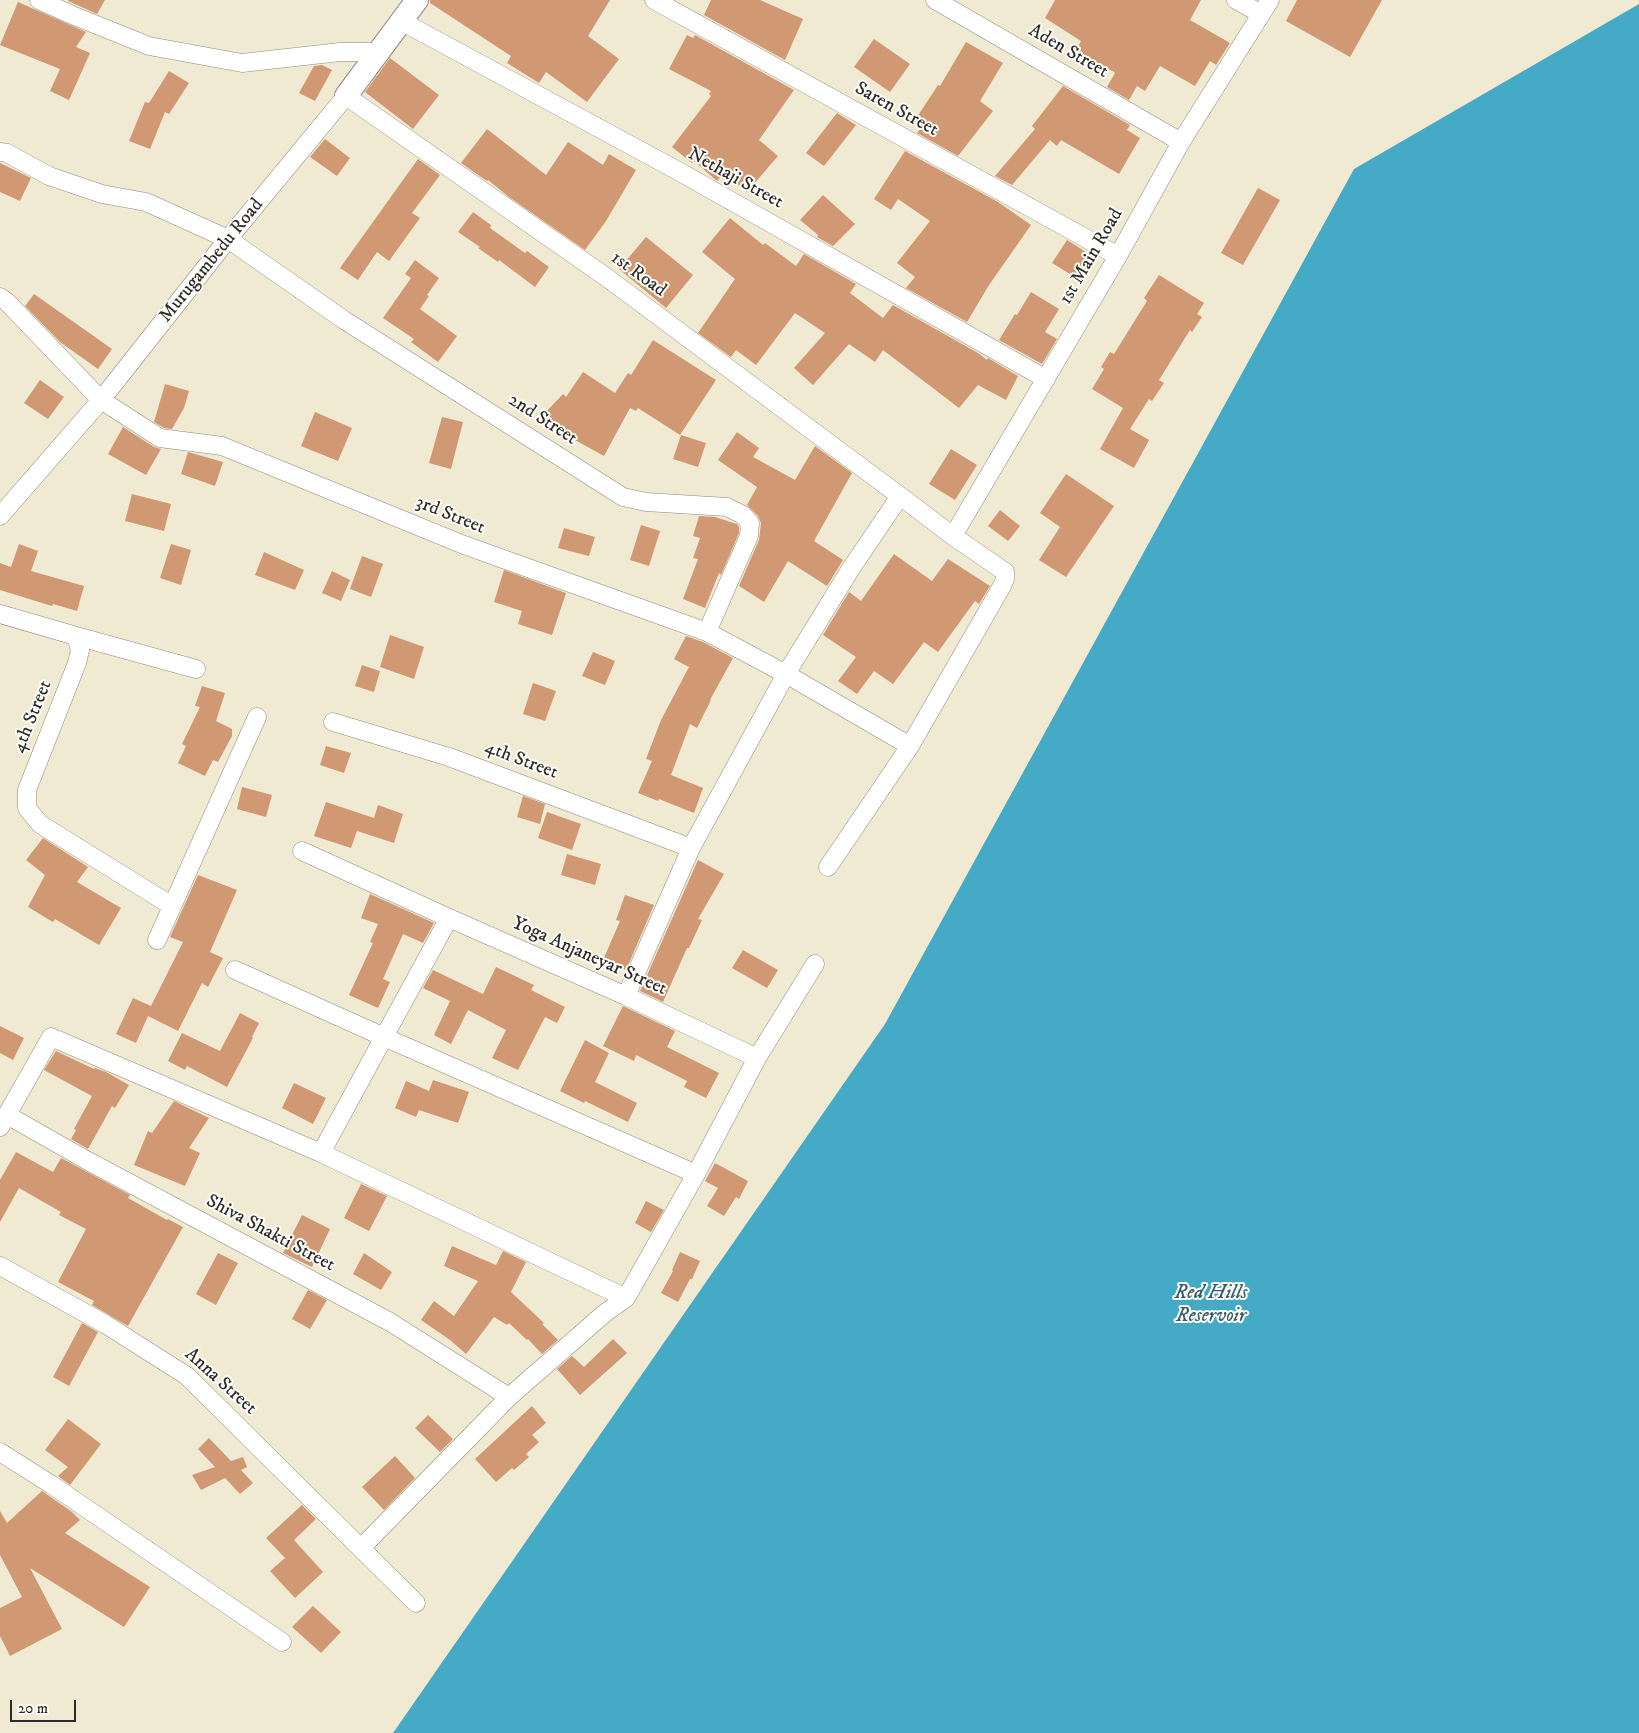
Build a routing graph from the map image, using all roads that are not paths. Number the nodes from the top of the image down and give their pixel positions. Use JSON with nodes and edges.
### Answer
{"nodes":[{"id":1,"x":39,"y":0,"type":"edge"},
{"id":2,"x":416,"y":0,"type":"edge"},
{"id":3,"x":654,"y":0,"type":"edge"},
{"id":4,"x":935,"y":0,"type":"edge"},
{"id":5,"x":1236,"y":0,"type":"edge"},
{"id":6,"x":1265,"y":7,"type":"edge"},
{"id":7,"x":401,"y":21,"type":"junction"},
{"id":8,"x":378,"y":52,"type":"junction"},
{"id":9,"x":346,"y":96,"type":"junction"},
{"id":10,"x":1181,"y":142,"type":"junction"},
{"id":11,"x":0,"y":152,"type":"edge"},
{"id":12,"x":228,"y":239,"type":"junction"},
{"id":13,"x":1118,"y":256,"type":"junction"},
{"id":14,"x":0,"y":297,"type":"edge"},
{"id":15,"x":1046,"y":379,"type":"junction"},
{"id":16,"x":101,"y":400,"type":"junction"},
{"id":17,"x":900,"y":496,"type":"junction"},
{"id":18,"x":0,"y":516,"type":"edge"},
{"id":19,"x":953,"y":536,"type":"junction"},
{"id":20,"x":0,"y":614,"type":"edge"},
{"id":21,"x":707,"y":632,"type":"junction"},
{"id":22,"x":76,"y":636,"type":"junction"},
{"id":23,"x":196,"y":669,"type":"dead end"},
{"id":24,"x":786,"y":674,"type":"junction"},
{"id":25,"x":257,"y":717,"type":"dead end"},
{"id":26,"x":333,"y":722,"type":"dead end"},
{"id":27,"x":910,"y":746,"type":"junction"},
{"id":28,"x":691,"y":848,"type":"junction"},
{"id":29,"x":302,"y":851,"type":"dead end"},
{"id":30,"x":828,"y":867,"type":"dead end"},
{"id":31,"x":172,"y":906,"type":"junction"},
{"id":32,"x":449,"y":918,"type":"junction"},
{"id":33,"x":157,"y":940,"type":"dead end"},
{"id":34,"x":815,"y":964,"type":"dead end"},
{"id":35,"x":234,"y":970,"type":"dead end"},
{"id":36,"x":626,"y":996,"type":"junction"},
{"id":37,"x":384,"y":1037,"type":"junction"},
{"id":38,"x":757,"y":1058,"type":"junction"},
{"id":39,"x":4,"y":1121,"type":"edge"},
{"id":40,"x":321,"y":1153,"type":"junction"},
{"id":41,"x":696,"y":1174,"type":"junction"},
{"id":42,"x":0,"y":1266,"type":"edge"},
{"id":43,"x":626,"y":1298,"type":"junction"},
{"id":44,"x":509,"y":1397,"type":"junction"},
{"id":45,"x":0,"y":1452,"type":"edge"},
{"id":46,"x":362,"y":1547,"type":"junction"},
{"id":47,"x":416,"y":1603,"type":"dead end"},
{"id":48,"x":282,"y":1642,"type":"dead end"}],
"edges":[{"from":1,"to":8,"type":"street"},
{"from":2,"to":7,"type":"street","name":"Murugambedu Road"},
{"from":3,"to":13,"type":"street","name":"Saren Street"},
{"from":4,"to":10,"type":"street","name":"Aden Street"},
{"from":5,"to":6,"type":"street"},
{"from":6,"to":10,"type":"street","name":"1st Main Road"},
{"from":7,"to":8,"type":"street","name":"Murugambedu Road"},
{"from":7,"to":15,"type":"street","name":"Nethaji Street"},
{"from":8,"to":9,"type":"street","name":"Murugambedu Road"},
{"from":9,"to":12,"type":"street","name":"Murugambedu Road"},
{"from":9,"to":17,"type":"street","name":"1st Road"},
{"from":10,"to":13,"type":"street","name":"1st Main Road"},
{"from":11,"to":12,"type":"street","name":"2nd Street"},
{"from":12,"to":16,"type":"street","name":"Murugambedu Road"},
{"from":12,"to":21,"type":"street","name":"2nd Street"},
{"from":13,"to":15,"type":"street","name":"1st Main Road"},
{"from":14,"to":16,"type":"street","name":"3rd Street"},
{"from":15,"to":19,"type":"street","name":"1st Main Road"},
{"from":16,"to":18,"type":"street","name":"Murugambedu Road"},
{"from":16,"to":21,"type":"street","name":"3rd Street"},
{"from":17,"to":19,"type":"street","name":"1st Road"},
{"from":17,"to":24,"type":"street"},
{"from":19,"to":27,"type":"street","name":"1st Road"},
{"from":20,"to":22,"type":"street"},
{"from":21,"to":24,"type":"street","name":"3rd Street"},
{"from":22,"to":23,"type":"street"},
{"from":22,"to":31,"type":"street","name":"4th Street"},
{"from":24,"to":27,"type":"street","name":"3rd Street"},
{"from":24,"to":28,"type":"street"},
{"from":25,"to":31,"type":"street"},
{"from":26,"to":28,"type":"street","name":"4th Street"},
{"from":27,"to":30,"type":"street"},
{"from":28,"to":36,"type":"street"},
{"from":29,"to":32,"type":"street","name":"Yoga Anjaneyar Street"},
{"from":31,"to":33,"type":"street"},
{"from":32,"to":36,"type":"street","name":"Yoga Anjaneyar Street"},
{"from":32,"to":37,"type":"street"},
{"from":34,"to":38,"type":"street"},
{"from":35,"to":37,"type":"street"},
{"from":36,"to":38,"type":"street","name":"Yoga Anjaneyar Street"},
{"from":37,"to":40,"type":"street"},
{"from":37,"to":41,"type":"street"},
{"from":38,"to":41,"type":"street"},
{"from":39,"to":40,"type":"street"},
{"from":39,"to":44,"type":"street","name":"Shiva Shakti Street"},
{"from":40,"to":43,"type":"street"},
{"from":41,"to":43,"type":"street"},
{"from":42,"to":46,"type":"street","name":"Anna Street"},
{"from":43,"to":44,"type":"street"},
{"from":44,"to":46,"type":"street"},
{"from":45,"to":48,"type":"street"},
{"from":46,"to":47,"type":"street","name":"Anna Street"}]}
